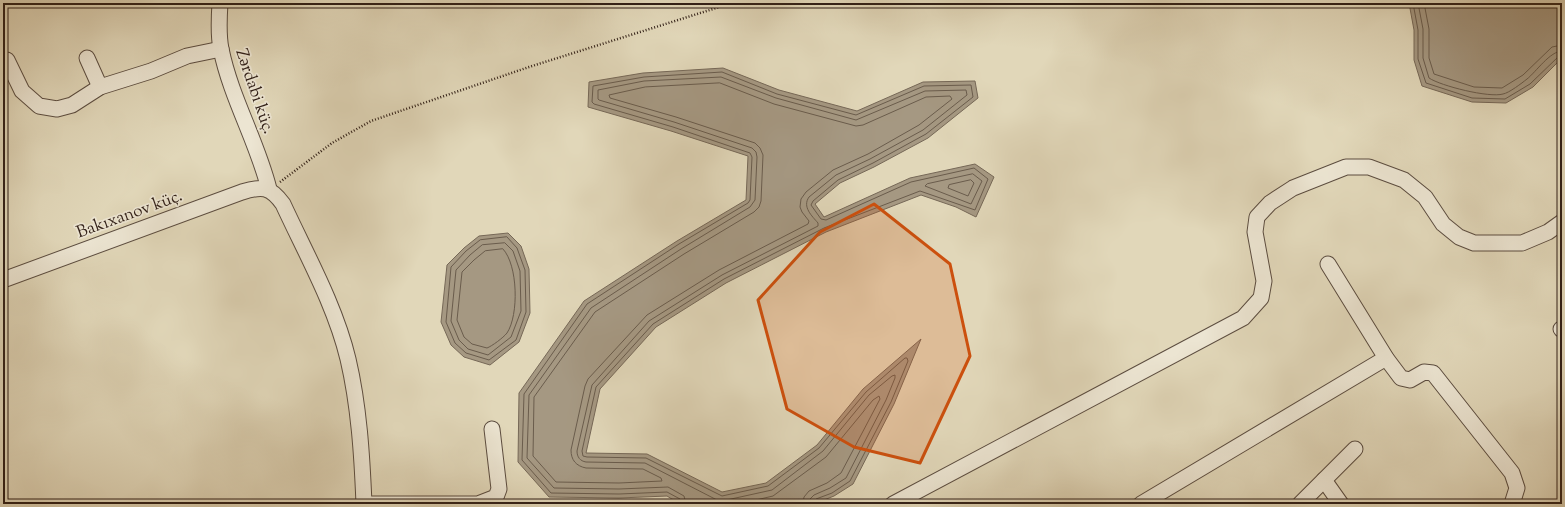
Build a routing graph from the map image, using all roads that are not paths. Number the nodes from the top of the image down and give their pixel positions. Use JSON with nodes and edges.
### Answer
{"nodes":[{"id":1,"x":220,"y":3,"type":"edge"},
{"id":2,"x":221,"y":48,"type":"junction"},
{"id":3,"x":86,"y":58,"type":"dead end"},
{"id":4,"x":7,"y":60,"type":"dead end"},
{"id":5,"x":100,"y":87,"type":"junction"},
{"id":6,"x":269,"y":189,"type":"junction"},
{"id":7,"x":1562,"y":222,"type":"edge"},
{"id":8,"x":1328,"y":264,"type":"dead end"},
{"id":9,"x":3,"y":280,"type":"edge"},
{"id":10,"x":1386,"y":358,"type":"junction"},
{"id":11,"x":492,"y":429,"type":"dead end"},
{"id":12,"x":1355,"y":449,"type":"dead end"},
{"id":13,"x":1324,"y":480,"type":"junction"},
{"id":14,"x":364,"y":504,"type":"edge"},
{"id":15,"x":893,"y":504,"type":"edge"},
{"id":16,"x":1141,"y":504,"type":"edge"},
{"id":17,"x":1300,"y":504,"type":"edge"},
{"id":18,"x":1341,"y":504,"type":"edge"},
{"id":19,"x":1512,"y":504,"type":"edge"}],
"edges":[{"from":1,"to":2,"type":"street","name":"Zərdabi küç."},
{"from":2,"to":5,"type":"street"},
{"from":2,"to":6,"type":"street","name":"Zərdabi küç."},
{"from":3,"to":5,"type":"street"},
{"from":4,"to":5,"type":"street"},
{"from":6,"to":9,"type":"street","name":"Bakıxanov küç."},
{"from":6,"to":14,"type":"street"},
{"from":7,"to":15,"type":"street"},
{"from":8,"to":10,"type":"street"},
{"from":10,"to":16,"type":"street"},
{"from":10,"to":19,"type":"street"},
{"from":11,"to":14,"type":"street"},
{"from":12,"to":13,"type":"street"},
{"from":13,"to":17,"type":"street"},
{"from":13,"to":18,"type":"street"}]}
